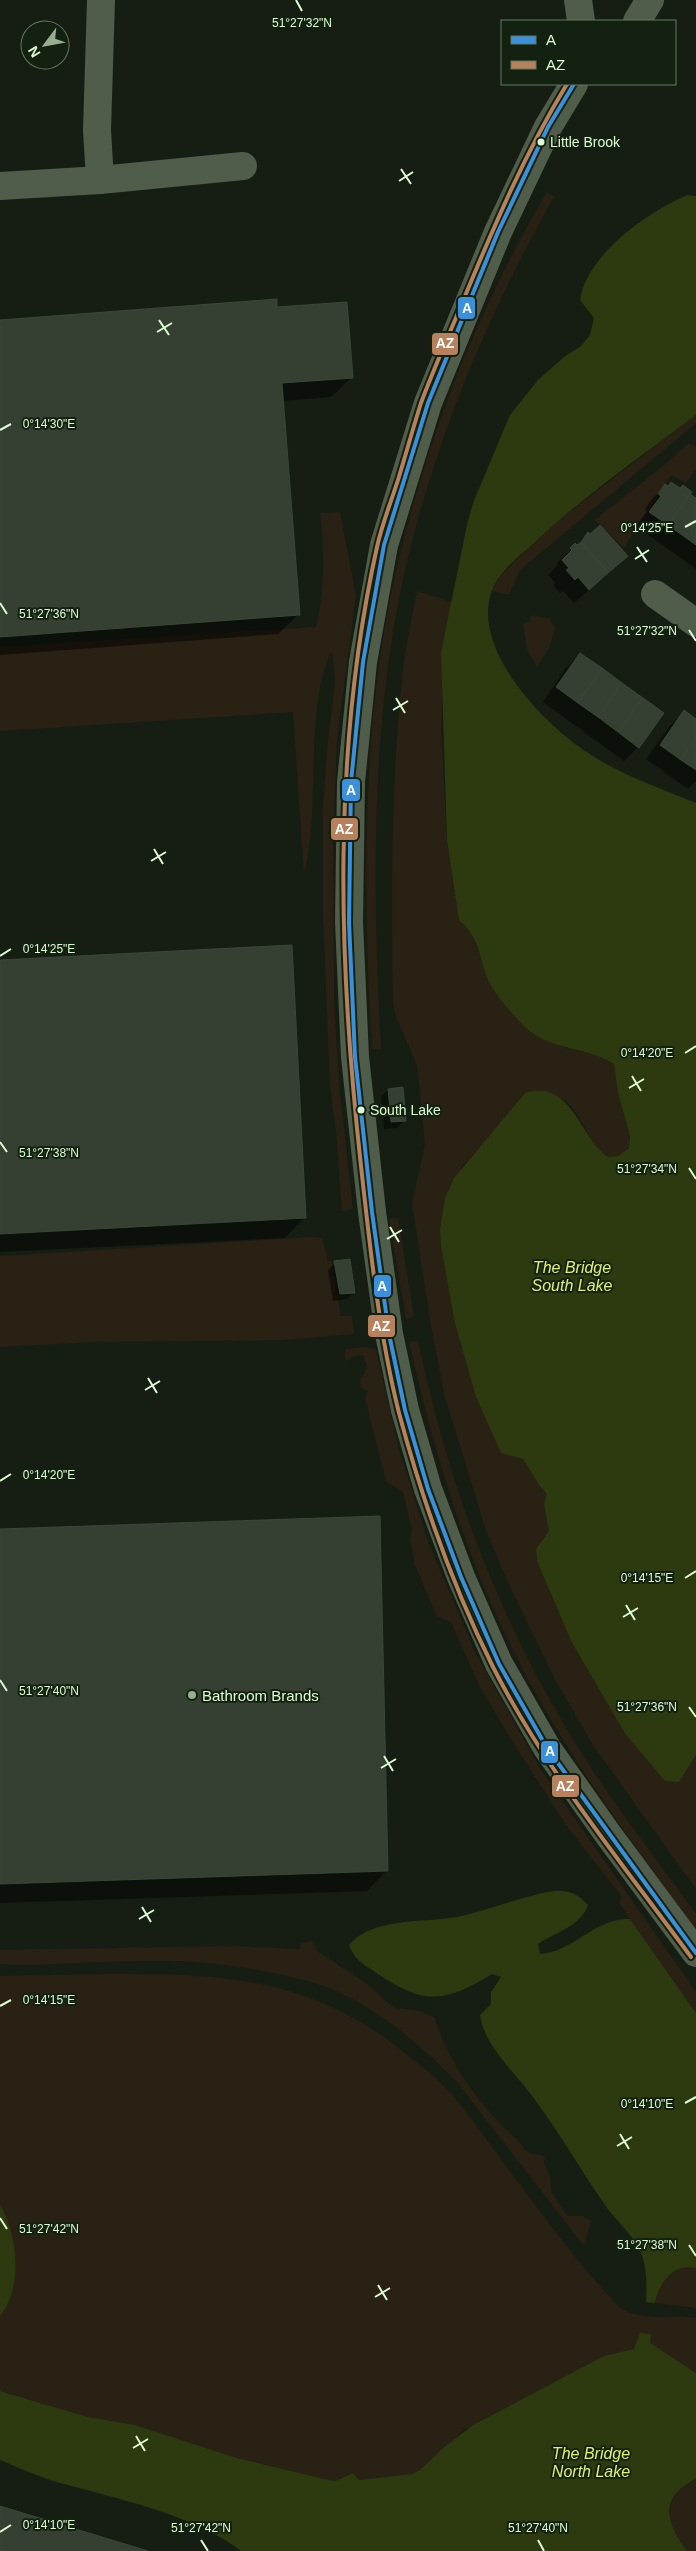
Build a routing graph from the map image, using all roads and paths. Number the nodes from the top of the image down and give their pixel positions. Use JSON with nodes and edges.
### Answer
{"nodes":[{"id":1,"x":101,"y":0,"type":"edge"},
{"id":2,"x":578,"y":0,"type":"edge"},
{"id":3,"x":650,"y":0,"type":"edge"},
{"id":4,"x":580,"y":20,"type":"edge"},
{"id":5,"x":638,"y":20,"type":"edge"},
{"id":6,"x":573,"y":85,"type":"edge"},
{"id":7,"x":243,"y":166,"type":"dead end"},
{"id":8,"x":100,"y":180,"type":"junction"},
{"id":9,"x":0,"y":186,"type":"edge"},
{"id":10,"x":655,"y":594,"type":"dead end"},
{"id":11,"x":696,"y":623,"type":"edge"},
{"id":12,"x":696,"y":1953,"type":"edge"}],
"edges":[{"from":1,"to":8,"type":"street"},
{"from":2,"to":4,"type":"street"},
{"from":3,"to":5,"type":"street"},
{"from":6,"to":12,"type":"street"},
{"from":7,"to":8,"type":"street"},
{"from":8,"to":9,"type":"street"},
{"from":10,"to":11,"type":"street"}]}
